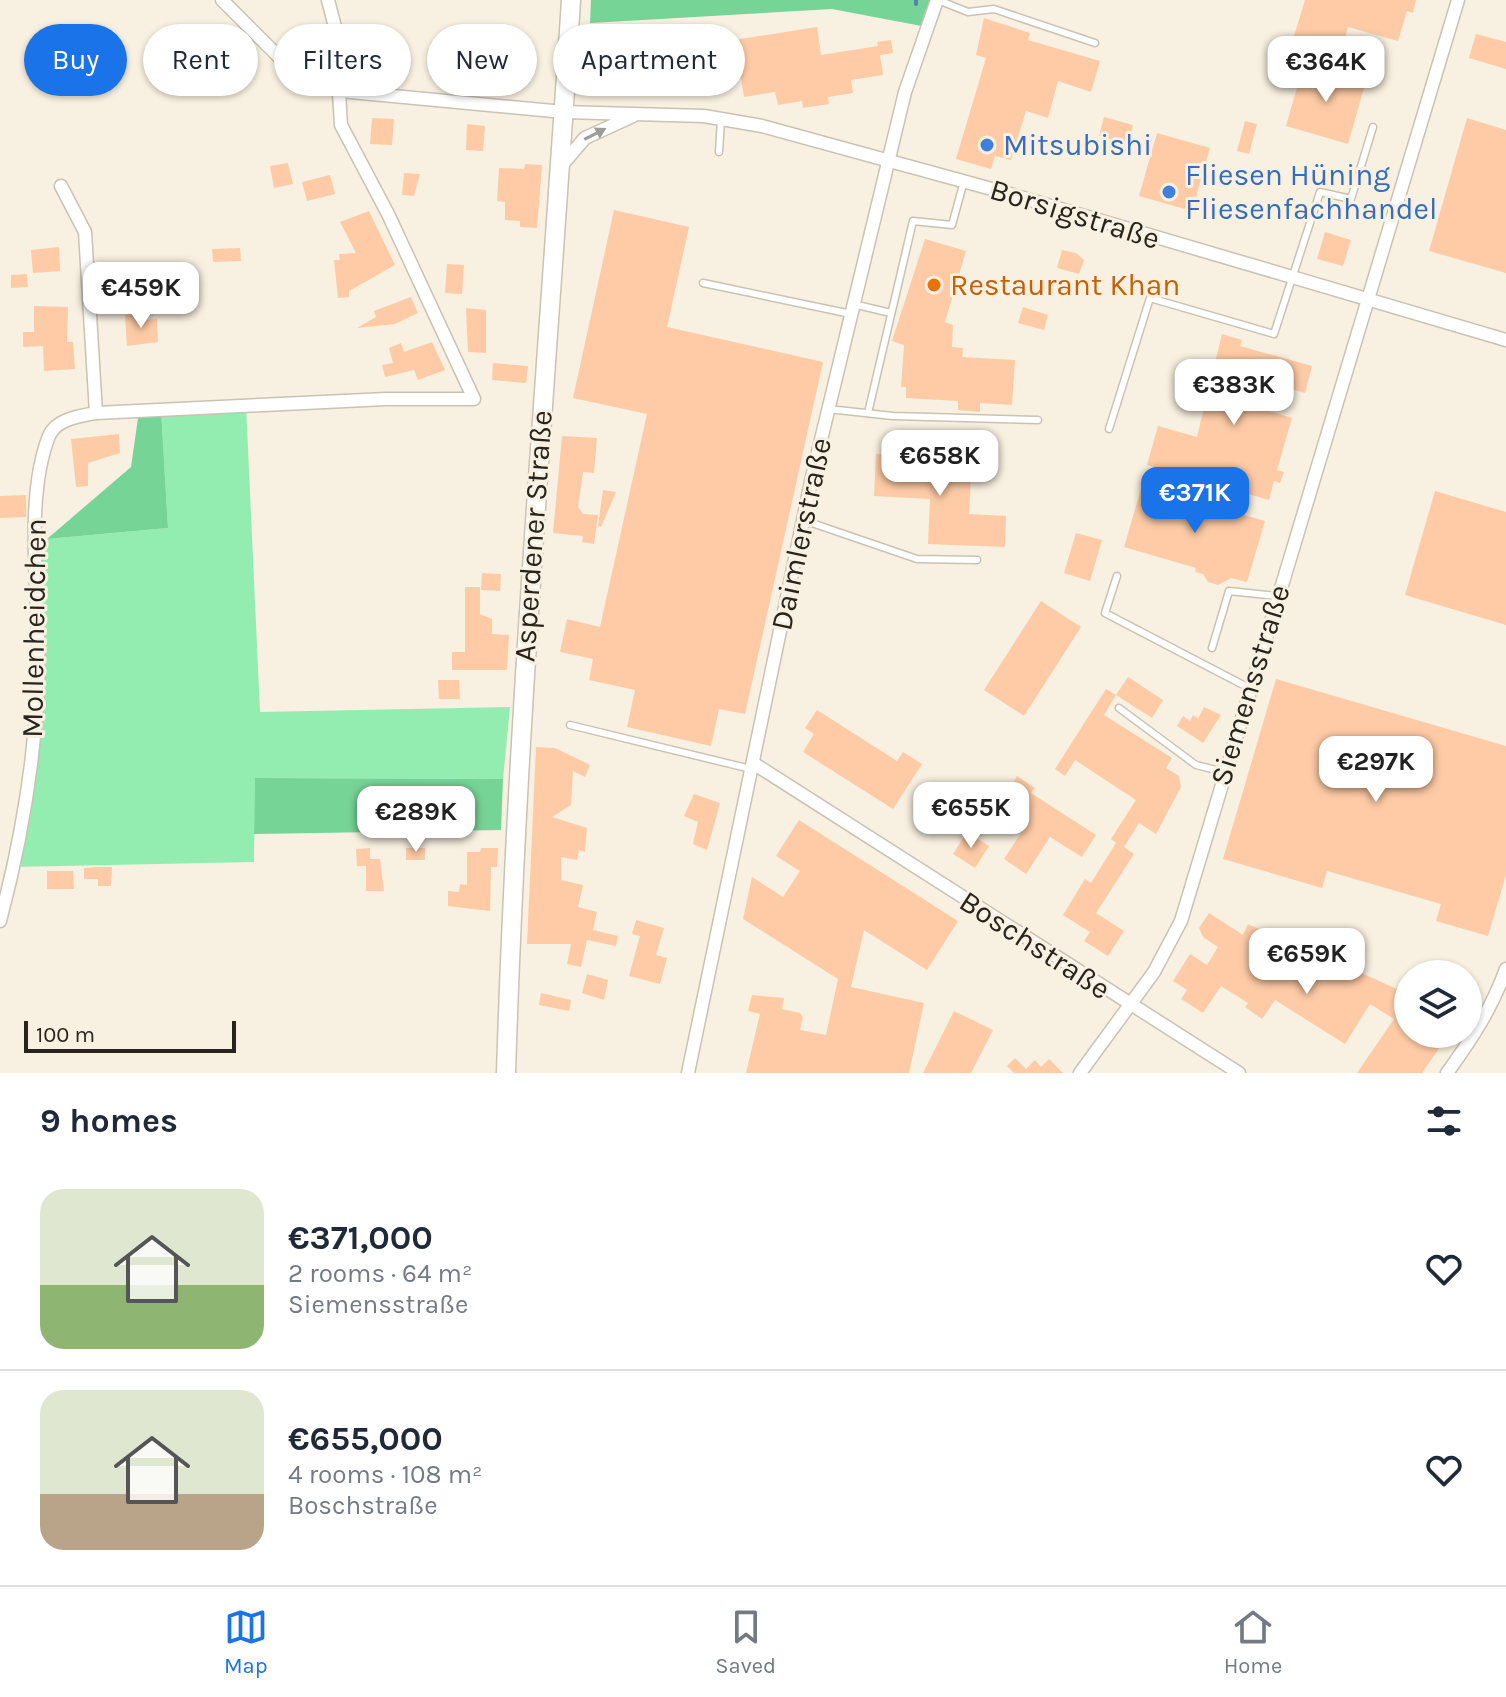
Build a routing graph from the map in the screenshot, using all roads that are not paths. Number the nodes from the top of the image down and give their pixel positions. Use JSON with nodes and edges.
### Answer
{"nodes":[{"id":1,"x":222,"y":0,"type":"edge"},
{"id":2,"x":328,"y":0,"type":"edge"},
{"id":3,"x":571,"y":0,"type":"edge"},
{"id":4,"x":938,"y":0,"type":"edge"},
{"id":5,"x":1458,"y":0,"type":"edge"},
{"id":6,"x":334,"y":24,"type":"edge"},
{"id":7,"x":1095,"y":43,"type":"dead end"},
{"id":8,"x":274,"y":52,"type":"edge"},
{"id":9,"x":340,"y":96,"type":"edge"},
{"id":10,"x":393,"y":96,"type":"edge"},
{"id":11,"x":564,"y":112,"type":"junction"},
{"id":12,"x":640,"y":113,"type":"junction"},
{"id":13,"x":721,"y":119,"type":"junction"},
{"id":14,"x":1373,"y":127,"type":"dead end"},
{"id":15,"x":719,"y":152,"type":"dead end"},
{"id":16,"x":887,"y":161,"type":"junction"},
{"id":17,"x":560,"y":167,"type":"junction"},
{"id":18,"x":964,"y":181,"type":"junction"},
{"id":19,"x":61,"y":186,"type":"dead end"},
{"id":20,"x":1292,"y":279,"type":"junction"},
{"id":21,"x":703,"y":283,"type":"dead end"},
{"id":22,"x":1365,"y":301,"type":"junction"},
{"id":23,"x":852,"y":309,"type":"junction"},
{"id":24,"x":891,"y":313,"type":"junction"},
{"id":25,"x":1506,"y":340,"type":"edge"},
{"id":26,"x":828,"y":409,"type":"junction"},
{"id":27,"x":96,"y":413,"type":"junction"},
{"id":28,"x":868,"y":413,"type":"junction"},
{"id":29,"x":1038,"y":420,"type":"dead end"},
{"id":30,"x":1109,"y":429,"type":"dead end"},
{"id":31,"x":803,"y":520,"type":"junction"},
{"id":32,"x":977,"y":560,"type":"dead end"},
{"id":33,"x":1117,"y":576,"type":"dead end"},
{"id":34,"x":1277,"y":596,"type":"junction"},
{"id":35,"x":1212,"y":648,"type":"dead end"},
{"id":36,"x":1249,"y":688,"type":"junction"},
{"id":37,"x":1119,"y":708,"type":"dead end"},
{"id":38,"x":570,"y":725,"type":"dead end"},
{"id":39,"x":752,"y":766,"type":"junction"},
{"id":40,"x":1224,"y":772,"type":"junction"},
{"id":41,"x":0,"y":921,"type":"edge"},
{"id":42,"x":1506,"y":969,"type":"edge"},
{"id":43,"x":1128,"y":1005,"type":"junction"},
{"id":44,"x":506,"y":1073,"type":"edge"},
{"id":45,"x":688,"y":1073,"type":"edge"},
{"id":46,"x":1080,"y":1073,"type":"edge"},
{"id":47,"x":1239,"y":1073,"type":"edge"},
{"id":48,"x":1447,"y":1073,"type":"edge"}],
"edges":[{"from":1,"to":8,"type":"street","name":"Borsigstraße"},
{"from":2,"to":6,"type":"street"},
{"from":3,"to":11,"type":"main road","name":"Asperdener Straße"},
{"from":4,"to":7,"type":"lane"},
{"from":4,"to":16,"type":"street","name":"Daimlerstraße"},
{"from":5,"to":22,"type":"street","name":"Siemensstraße"},
{"from":9,"to":27,"type":"street","name":"Mollenheidchen"},
{"from":10,"to":11,"type":"street","name":"Borsigstraße"},
{"from":11,"to":12,"type":"street","name":"Borsigstraße"},
{"from":11,"to":17,"type":"main road","name":"Asperdener Straße"},
{"from":12,"to":13,"type":"street","name":"Borsigstraße"},
{"from":17,"to":12,"type":"street","name":"Borsigstraße","one_way":true},
{"from":13,"to":15,"type":"lane"},
{"from":13,"to":16,"type":"street","name":"Borsigstraße"},
{"from":14,"to":20,"type":"lane"},
{"from":16,"to":18,"type":"street","name":"Borsigstraße"},
{"from":16,"to":23,"type":"street","name":"Daimlerstraße"},
{"from":17,"to":44,"type":"main road","name":"Asperdener Straße"},
{"from":18,"to":20,"type":"street","name":"Borsigstraße"},
{"from":18,"to":24,"type":"lane"},
{"from":19,"to":27,"type":"street"},
{"from":20,"to":22,"type":"street","name":"Borsigstraße"},
{"from":20,"to":30,"type":"lane"},
{"from":21,"to":23,"type":"lane"},
{"from":22,"to":25,"type":"street","name":"Borsigstraße"},
{"from":22,"to":34,"type":"street","name":"Siemensstraße"},
{"from":23,"to":24,"type":"lane"},
{"from":23,"to":26,"type":"street","name":"Daimlerstraße"},
{"from":24,"to":28,"type":"lane"},
{"from":26,"to":28,"type":"lane"},
{"from":26,"to":31,"type":"street","name":"Daimlerstraße"},
{"from":27,"to":41,"type":"street","name":"Mollenheidchen"},
{"from":28,"to":29,"type":"lane"},
{"from":31,"to":32,"type":"lane"},
{"from":31,"to":39,"type":"street","name":"Daimlerstraße"},
{"from":33,"to":36,"type":"lane"},
{"from":34,"to":35,"type":"lane"},
{"from":34,"to":36,"type":"street","name":"Siemensstraße"},
{"from":36,"to":40,"type":"street","name":"Siemensstraße"},
{"from":37,"to":40,"type":"lane"},
{"from":38,"to":39,"type":"lane"},
{"from":39,"to":43,"type":"street","name":"Boschstraße"},
{"from":39,"to":45,"type":"street","name":"Daimlerstraße"},
{"from":40,"to":43,"type":"street","name":"Siemensstraße"},
{"from":42,"to":48,"type":"street"},
{"from":43,"to":46,"type":"street","name":"Siemensstraße"},
{"from":43,"to":47,"type":"street","name":"Boschstraße"}]}
